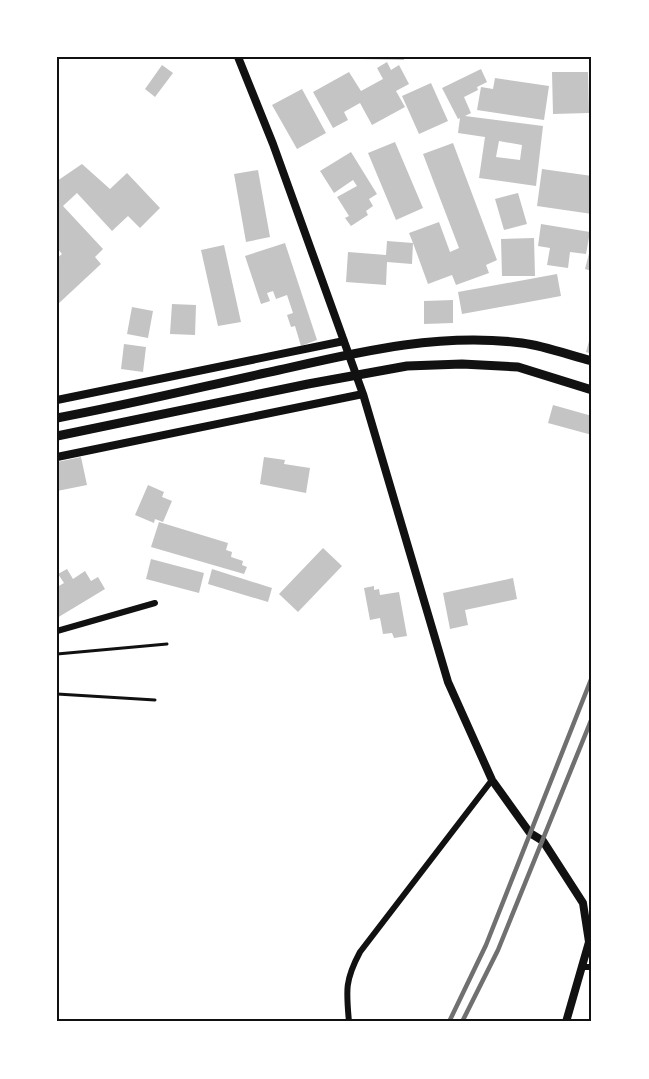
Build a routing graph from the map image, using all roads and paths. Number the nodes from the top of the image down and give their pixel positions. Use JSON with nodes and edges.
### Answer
{"nodes":[{"id":1,"x":238,"y":57,"type":"edge"},
{"id":2,"x":344,"y":341,"type":"junction"},
{"id":3,"x":592,"y":361,"type":"edge"},
{"id":4,"x":592,"y":390,"type":"edge"},
{"id":5,"x":363,"y":394,"type":"junction"},
{"id":6,"x":57,"y":400,"type":"edge"},
{"id":7,"x":57,"y":418,"type":"edge"},
{"id":8,"x":57,"y":436,"type":"edge"},
{"id":9,"x":57,"y":457,"type":"edge"},
{"id":10,"x":155,"y":603,"type":"dead end"},
{"id":11,"x":57,"y":631,"type":"edge"},
{"id":12,"x":167,"y":644,"type":"dead end"},
{"id":13,"x":57,"y":654,"type":"edge"},
{"id":14,"x":57,"y":694,"type":"edge"},
{"id":15,"x":155,"y":700,"type":"dead end"},
{"id":16,"x":492,"y":780,"type":"junction"},
{"id":17,"x":582,"y":967,"type":"junction"},
{"id":18,"x":592,"y":968,"type":"edge"},
{"id":19,"x":349,"y":1022,"type":"edge"},
{"id":20,"x":566,"y":1022,"type":"edge"}],
"edges":[{"from":1,"to":2,"type":"street"},
{"from":2,"to":5,"type":"street"},
{"from":2,"to":6,"type":"street"},
{"from":3,"to":7,"type":"main road"},
{"from":4,"to":8,"type":"main road"},
{"from":5,"to":9,"type":"street"},
{"from":5,"to":16,"type":"street"},
{"from":10,"to":11,"type":"street"},
{"from":12,"to":13,"type":"lane"},
{"from":14,"to":15,"type":"lane"},
{"from":16,"to":17,"type":"street"},
{"from":16,"to":19,"type":"street"},
{"from":17,"to":18,"type":"street"},
{"from":17,"to":20,"type":"street"}]}
